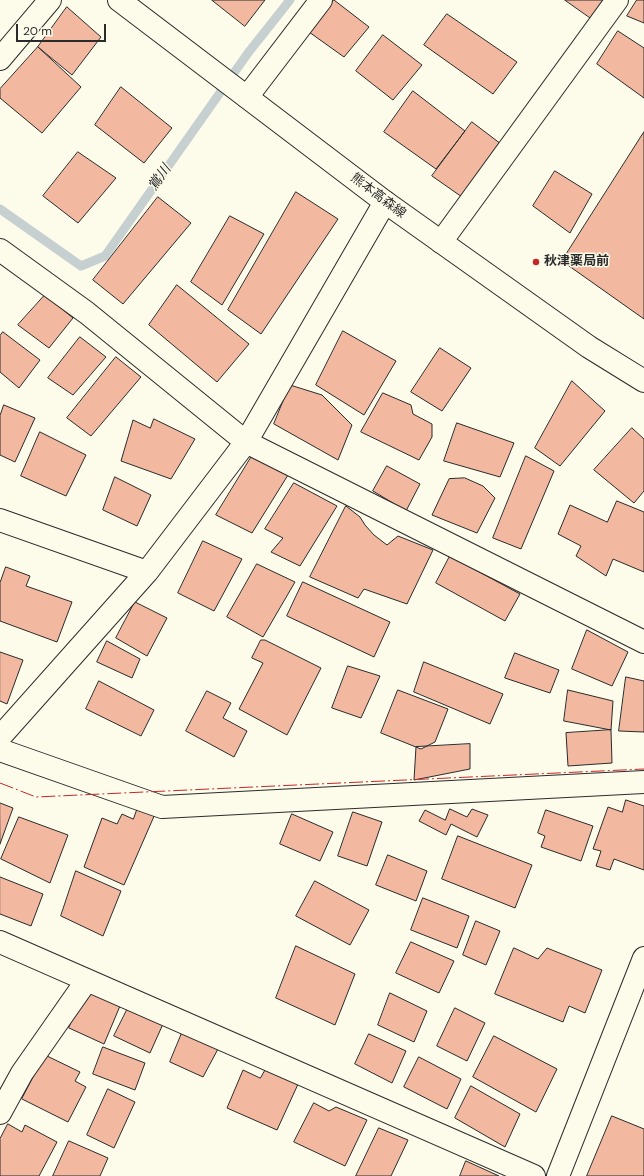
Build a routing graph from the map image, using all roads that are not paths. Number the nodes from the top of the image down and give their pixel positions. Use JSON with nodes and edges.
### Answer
{"nodes":[{"id":1,"x":50,"y":0,"type":"edge"},
{"id":2,"x":119,"y":0,"type":"edge"},
{"id":3,"x":321,"y":0,"type":"edge"},
{"id":4,"x":617,"y":0,"type":"edge"},
{"id":5,"x":0,"y":59,"type":"edge"},
{"id":6,"x":247,"y":98,"type":"junction"},
{"id":7,"x":385,"y":202,"type":"junction"},
{"id":8,"x":441,"y":242,"type":"junction"},
{"id":9,"x":0,"y":250,"type":"edge"},
{"id":10,"x":644,"y":381,"type":"edge"},
{"id":11,"x":246,"y":442,"type":"junction"},
{"id":12,"x":0,"y":520,"type":"edge"},
{"id":13,"x":147,"y":572,"type":"junction"},
{"id":14,"x":644,"y":642,"type":"edge"},
{"id":15,"x":0,"y":737,"type":"edge"},
{"id":16,"x":0,"y":750,"type":"edge"},
{"id":17,"x":644,"y":782,"type":"edge"},
{"id":18,"x":0,"y":942,"type":"edge"},
{"id":19,"x":644,"y":958,"type":"edge"},
{"id":20,"x":87,"y":980,"type":"junction"},
{"id":21,"x":0,"y":1113,"type":"edge"},
{"id":22,"x":534,"y":1176,"type":"edge"},
{"id":23,"x":558,"y":1176,"type":"edge"}],
"edges":[{"from":1,"to":5,"type":"street"},
{"from":2,"to":6,"type":"street","name":"熊本高森線"},
{"from":3,"to":6,"type":"street"},
{"from":4,"to":8,"type":"street"},
{"from":6,"to":7,"type":"street","name":"熊本高森線"},
{"from":7,"to":8,"type":"street","name":"熊本高森線"},
{"from":7,"to":11,"type":"street"},
{"from":8,"to":10,"type":"street","name":"熊本高森線"},
{"from":9,"to":11,"type":"street"},
{"from":11,"to":13,"type":"street"},
{"from":11,"to":14,"type":"street"},
{"from":12,"to":13,"type":"street"},
{"from":13,"to":15,"type":"street"},
{"from":16,"to":17,"type":"street"},
{"from":18,"to":20,"type":"street"},
{"from":19,"to":23,"type":"street"},
{"from":20,"to":21,"type":"street"},
{"from":20,"to":22,"type":"street"}]}
